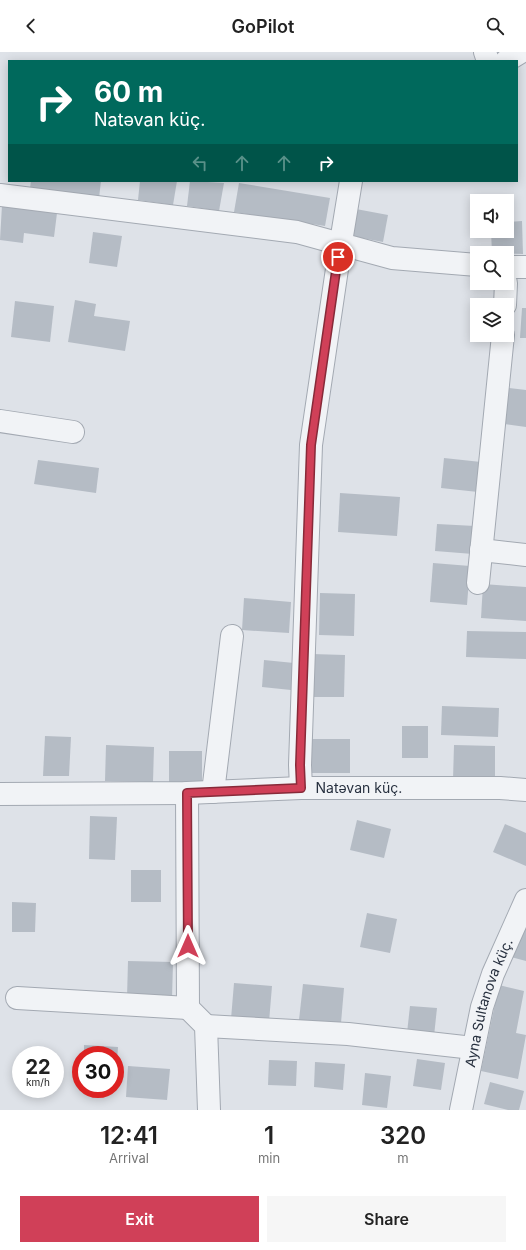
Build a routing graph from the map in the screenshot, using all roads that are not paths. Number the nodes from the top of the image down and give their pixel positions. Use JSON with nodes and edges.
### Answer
{"nodes":[{"id":1,"x":521,"y":52,"type":"edge"},
{"id":2,"x":508,"y":60,"type":"edge"},
{"id":3,"x":351,"y":182,"type":"edge"},
{"id":4,"x":0,"y":195,"type":"edge"},
{"id":5,"x":340,"y":242,"type":"junction"},
{"id":6,"x":470,"y":265,"type":"edge"},
{"id":7,"x":514,"y":268,"type":"edge"},
{"id":8,"x":526,"y":268,"type":"edge"},
{"id":9,"x":502,"y":342,"type":"edge"},
{"id":10,"x":0,"y":421,"type":"edge"},
{"id":11,"x":73,"y":432,"type":"dead end"},
{"id":12,"x":481,"y":550,"type":"junction"},
{"id":13,"x":526,"y":555,"type":"edge"},
{"id":14,"x":478,"y":583,"type":"dead end"},
{"id":15,"x":232,"y":636,"type":"dead end"},
{"id":16,"x":301,"y":788,"type":"junction"},
{"id":17,"x":526,"y":790,"type":"edge"},
{"id":18,"x":213,"y":792,"type":"junction"},
{"id":19,"x":187,"y":793,"type":"junction"},
{"id":20,"x":0,"y":794,"type":"edge"},
{"id":21,"x":526,"y":900,"type":"edge"},
{"id":22,"x":17,"y":998,"type":"dead end"},
{"id":23,"x":188,"y":1008,"type":"junction"},
{"id":24,"x":206,"y":1026,"type":"junction"},
{"id":25,"x":473,"y":1048,"type":"junction"},
{"id":26,"x":209,"y":1110,"type":"edge"},
{"id":27,"x":460,"y":1110,"type":"edge"}],
"edges":[{"from":1,"to":2,"type":"street"},
{"from":3,"to":5,"type":"street"},
{"from":4,"to":5,"type":"street"},
{"from":5,"to":6,"type":"street"},
{"from":5,"to":16,"type":"street"},
{"from":7,"to":8,"type":"street"},
{"from":9,"to":12,"type":"street"},
{"from":10,"to":11,"type":"street"},
{"from":12,"to":13,"type":"street"},
{"from":12,"to":14,"type":"street"},
{"from":15,"to":18,"type":"street"},
{"from":16,"to":17,"type":"street","name":"Natəvan küç."},
{"from":16,"to":18,"type":"street","name":"Natəvan küç."},
{"from":18,"to":19,"type":"street","name":"Natəvan küç."},
{"from":19,"to":20,"type":"street","name":"Natəvan küç."},
{"from":19,"to":23,"type":"street"},
{"from":21,"to":25,"type":"street","name":"Ayna Sultanova küç."},
{"from":22,"to":23,"type":"street"},
{"from":23,"to":24,"type":"street"},
{"from":24,"to":25,"type":"street"},
{"from":24,"to":26,"type":"street"},
{"from":25,"to":27,"type":"street","name":"Ayna Sultanova küç."}]}
